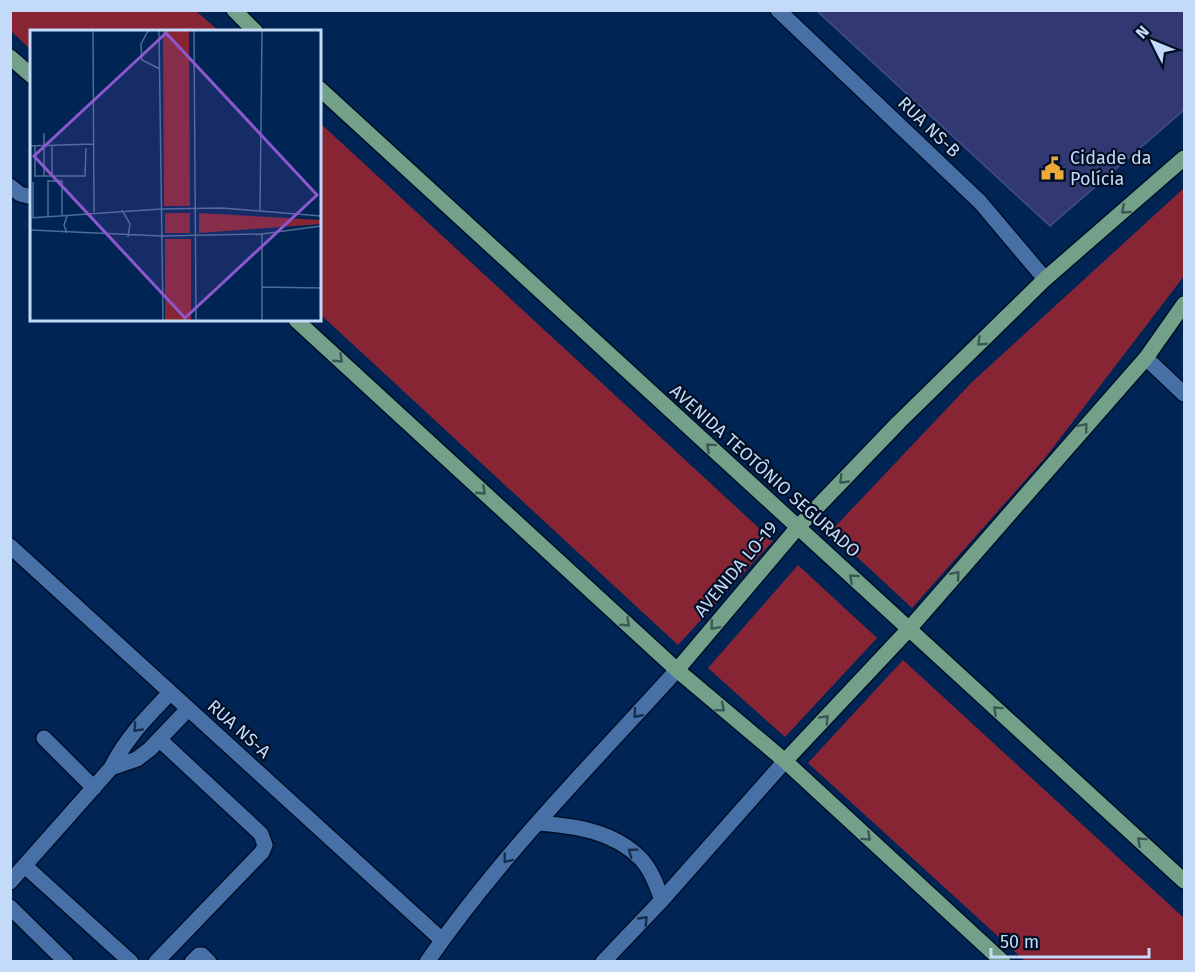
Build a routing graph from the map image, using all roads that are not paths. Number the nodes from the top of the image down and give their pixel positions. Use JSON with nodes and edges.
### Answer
{"nodes":[{"id":1,"x":234,"y":10,"type":"edge"},
{"id":2,"x":778,"y":10,"type":"edge"},
{"id":3,"x":254,"y":30,"type":"edge"},
{"id":4,"x":10,"y":57,"type":"edge"},
{"id":5,"x":30,"y":74,"type":"edge"},
{"id":6,"x":321,"y":90,"type":"edge"},
{"id":7,"x":1185,"y":158,"type":"edge"},
{"id":8,"x":1045,"y":279,"type":"junction"},
{"id":9,"x":1185,"y":304,"type":"edge"},
{"id":10,"x":297,"y":321,"type":"edge"},
{"id":11,"x":1146,"y":358,"type":"junction"},
{"id":12,"x":1185,"y":394,"type":"edge"},
{"id":13,"x":798,"y":527,"type":"junction"},
{"id":14,"x":10,"y":546,"type":"edge"},
{"id":15,"x":909,"y":629,"type":"junction"},
{"id":16,"x":676,"y":670,"type":"junction"},
{"id":17,"x":170,"y":693,"type":"junction"},
{"id":18,"x":188,"y":709,"type":"junction"},
{"id":19,"x":44,"y":738,"type":"dead end"},
{"id":20,"x":160,"y":740,"type":"junction"},
{"id":21,"x":785,"y":761,"type":"junction"},
{"id":22,"x":111,"y":768,"type":"junction"},
{"id":23,"x":94,"y":788,"type":"junction"},
{"id":24,"x":539,"y":823,"type":"junction"},
{"id":25,"x":25,"y":866,"type":"junction"},
{"id":26,"x":1185,"y":881,"type":"edge"},
{"id":27,"x":10,"y":882,"type":"edge"},
{"id":28,"x":662,"y":900,"type":"junction"},
{"id":29,"x":10,"y":907,"type":"edge"},
{"id":30,"x":442,"y":940,"type":"junction"},
{"id":31,"x":66,"y":962,"type":"edge"},
{"id":32,"x":130,"y":962,"type":"edge"},
{"id":33,"x":156,"y":962,"type":"edge"},
{"id":34,"x":192,"y":962,"type":"edge"},
{"id":35,"x":209,"y":962,"type":"edge"},
{"id":36,"x":427,"y":962,"type":"edge"},
{"id":37,"x":603,"y":962,"type":"edge"},
{"id":38,"x":1004,"y":962,"type":"edge"}],
"edges":[{"from":1,"to":3,"type":"main road"},
{"from":2,"to":8,"type":"street","name":"RUA NS-B"},
{"from":4,"to":5,"type":"main road"},
{"from":13,"to":6,"type":"main road","name":"AVENIDA TEOTÔNIO SEGURADO","one_way":true},
{"from":7,"to":8,"type":"main road","name":"AVENIDA LO-19","one_way":true},
{"from":8,"to":13,"type":"main road","name":"AVENIDA LO-19","one_way":true},
{"from":9,"to":11,"type":"main road"},
{"from":10,"to":16,"type":"main road","one_way":true},
{"from":11,"to":12,"type":"street"},
{"from":15,"to":11,"type":"main road","one_way":true},
{"from":15,"to":13,"type":"main road","name":"AVENIDA TEOTÔNIO SEGURADO","one_way":true},
{"from":13,"to":16,"type":"main road","name":"AVENIDA LO-19","one_way":true},
{"from":14,"to":17,"type":"street","name":"RUA NS-A"},
{"from":21,"to":15,"type":"main road","one_way":true},
{"from":26,"to":15,"type":"main road","name":"AVENIDA TEOTÔNIO SEGURADO","one_way":true},
{"from":16,"to":21,"type":"main road","one_way":true},
{"from":16,"to":24,"type":"street","name":"AVENIDA LO-19","one_way":true},
{"from":17,"to":18,"type":"street","name":"RUA NS-A"},
{"from":17,"to":22,"type":"street","one_way":true},
{"from":18,"to":20,"type":"street"},
{"from":18,"to":30,"type":"street","name":"RUA NS-A"},
{"from":19,"to":23,"type":"street"},
{"from":20,"to":22,"type":"street"},
{"from":20,"to":33,"type":"street"},
{"from":21,"to":28,"type":"street"},
{"from":21,"to":38,"type":"main road","one_way":true},
{"from":22,"to":23,"type":"street"},
{"from":23,"to":25,"type":"street"},
{"from":28,"to":24,"type":"street","one_way":true},
{"from":24,"to":30,"type":"street","name":"AVENIDA LO-19","one_way":true},
{"from":25,"to":27,"type":"street"},
{"from":25,"to":32,"type":"street"},
{"from":37,"to":28,"type":"street","one_way":true},
{"from":29,"to":31,"type":"street"},
{"from":30,"to":36,"type":"street","name":"AVENIDA LO-19"},
{"from":34,"to":35,"type":"street"}]}
